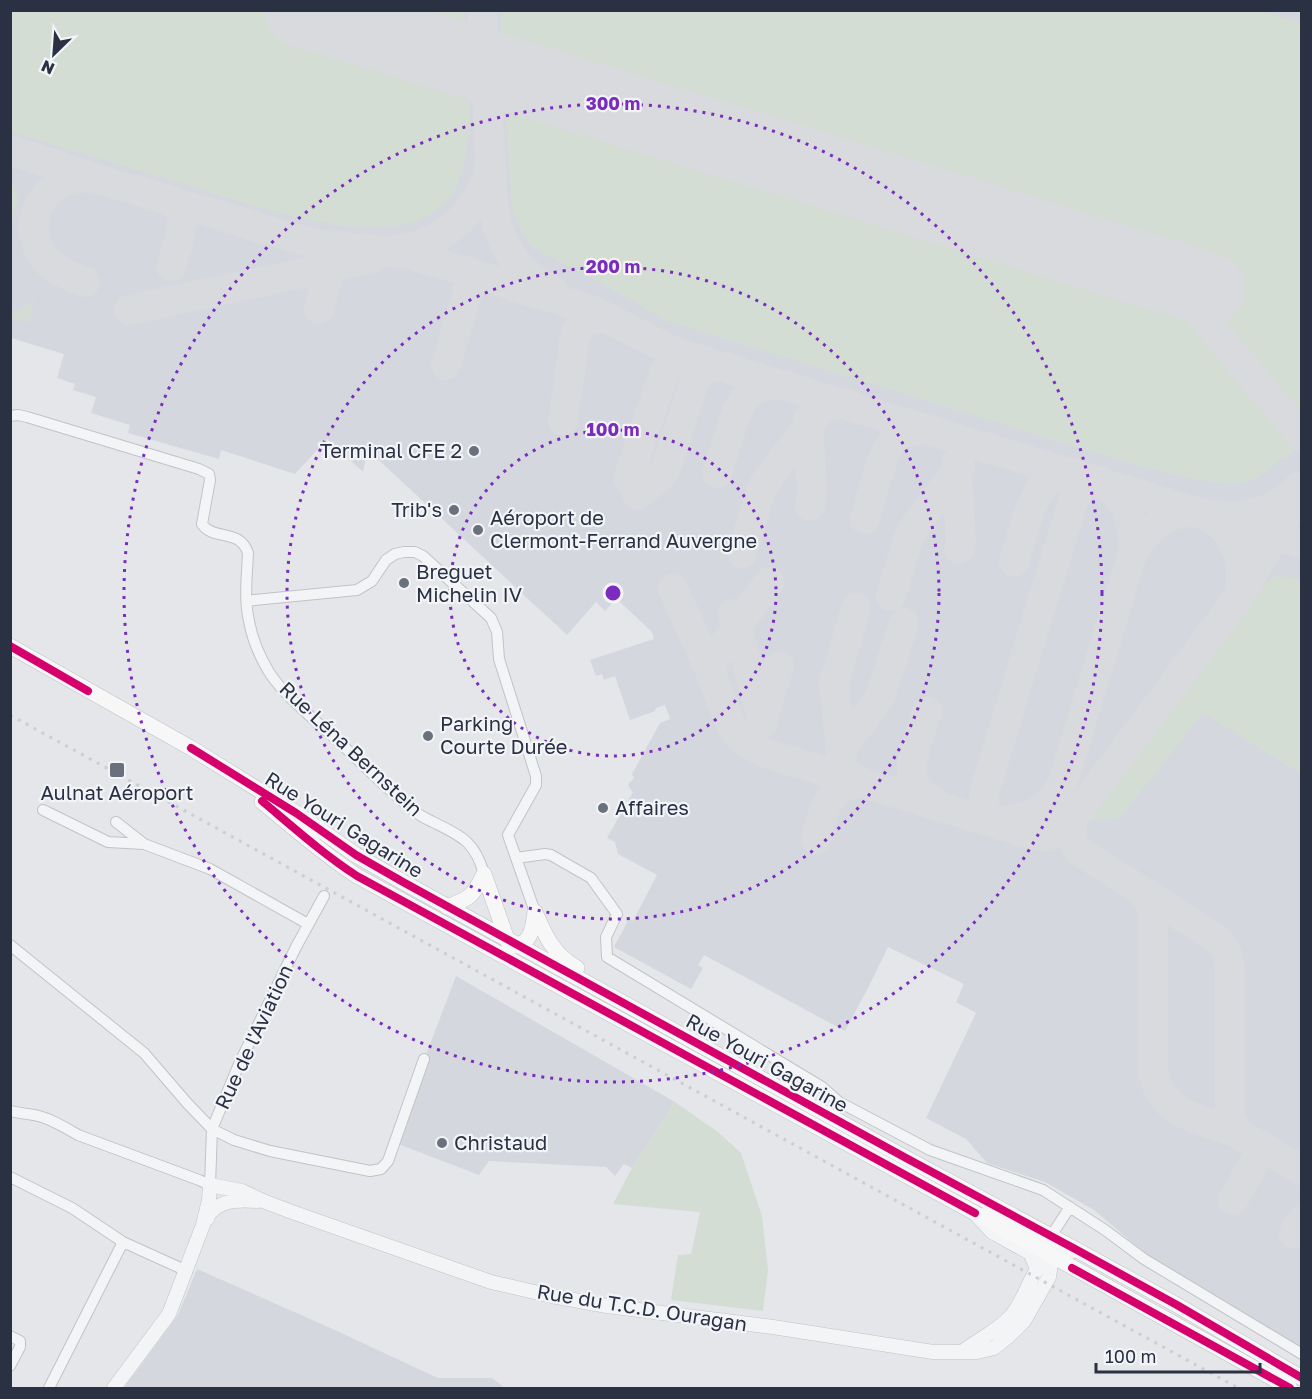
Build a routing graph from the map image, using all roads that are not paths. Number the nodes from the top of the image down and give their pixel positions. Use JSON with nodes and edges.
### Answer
{"nodes":[{"id":1,"x":10,"y":416,"type":"edge"},
{"id":2,"x":247,"y":602,"type":"junction"},
{"id":3,"x":10,"y":646,"type":"edge"},
{"id":4,"x":222,"y":768,"type":"junction"},
{"id":5,"x":43,"y":810,"type":"dead end"},
{"id":6,"x":116,"y":822,"type":"dead end"},
{"id":7,"x":144,"y":844,"type":"junction"},
{"id":8,"x":516,"y":858,"type":"junction"},
{"id":9,"x":484,"y":874,"type":"junction"},
{"id":10,"x":386,"y":891,"type":"junction"},
{"id":11,"x":324,"y":896,"type":"dead end"},
{"id":12,"x":447,"y":907,"type":"junction"},
{"id":13,"x":535,"y":912,"type":"junction"},
{"id":14,"x":308,"y":924,"type":"junction"},
{"id":15,"x":512,"y":944,"type":"junction"},
{"id":16,"x":10,"y":945,"type":"edge"},
{"id":17,"x":524,"y":967,"type":"junction"},
{"id":18,"x":424,"y":1059,"type":"dead end"},
{"id":19,"x":763,"y":1079,"type":"junction"},
{"id":20,"x":10,"y":1111,"type":"edge"},
{"id":21,"x":212,"y":1129,"type":"junction"},
{"id":22,"x":10,"y":1177,"type":"edge"},
{"id":23,"x":210,"y":1185,"type":"junction"},
{"id":24,"x":263,"y":1201,"type":"junction"},
{"id":25,"x":1070,"y":1207,"type":"junction"},
{"id":26,"x":975,"y":1213,"type":"junction"},
{"id":27,"x":203,"y":1225,"type":"junction"},
{"id":28,"x":1051,"y":1236,"type":"junction"},
{"id":29,"x":123,"y":1242,"type":"junction"},
{"id":30,"x":1077,"y":1250,"type":"junction"},
{"id":31,"x":1052,"y":1257,"type":"junction"},
{"id":32,"x":1072,"y":1268,"type":"junction"},
{"id":33,"x":1037,"y":1269,"type":"junction"},
{"id":34,"x":187,"y":1271,"type":"junction"},
{"id":35,"x":1049,"y":1277,"type":"junction"},
{"id":36,"x":10,"y":1336,"type":"edge"},
{"id":37,"x":962,"y":1352,"type":"junction"},
{"id":38,"x":1302,"y":1354,"type":"edge"},
{"id":39,"x":10,"y":1366,"type":"edge"},
{"id":40,"x":1302,"y":1378,"type":"edge"},
{"id":41,"x":49,"y":1389,"type":"edge"},
{"id":42,"x":114,"y":1389,"type":"edge"},
{"id":43,"x":1290,"y":1389,"type":"edge"}],
"edges":[{"from":1,"to":2,"type":"street","name":"Rue Léna Bernstein"},
{"from":2,"to":8,"type":"street"},
{"from":2,"to":9,"type":"street","name":"Rue Léna Bernstein"},
{"from":3,"to":4,"type":"main road","name":"Rue Youri Gagarine"},
{"from":4,"to":10,"type":"main road","name":"Rue Youri Gagarine"},
{"from":4,"to":12,"type":"main road","name":"Rue Youri Gagarine"},
{"from":5,"to":7,"type":"street"},
{"from":6,"to":7,"type":"street"},
{"from":7,"to":14,"type":"street"},
{"from":8,"to":13,"type":"street"},
{"from":8,"to":25,"type":"street"},
{"from":9,"to":12,"type":"main road"},
{"from":9,"to":15,"type":"main road"},
{"from":10,"to":15,"type":"main road"},
{"from":10,"to":17,"type":"main road","name":"Rue Youri Gagarine"},
{"from":11,"to":14,"type":"street","name":"Rue de l'Aviation"},
{"from":12,"to":15,"type":"main road","name":"Rue Youri Gagarine"},
{"from":13,"to":15,"type":"main road"},
{"from":13,"to":19,"type":"main road"},
{"from":14,"to":21,"type":"street","name":"Rue de l'Aviation"},
{"from":15,"to":17,"type":"main road"},
{"from":15,"to":19,"type":"main road","name":"Rue Youri Gagarine"},
{"from":16,"to":21,"type":"street"},
{"from":17,"to":26,"type":"main road","name":"Rue Youri Gagarine"},
{"from":18,"to":21,"type":"street"},
{"from":19,"to":28,"type":"main road","name":"Rue Youri Gagarine"},
{"from":20,"to":23,"type":"street"},
{"from":21,"to":23,"type":"street","name":"Rue de l'Aviation"},
{"from":22,"to":29,"type":"street"},
{"from":23,"to":24,"type":"street","name":"Rue du T.C.D. Ouragan"},
{"from":23,"to":27,"type":"street"},
{"from":24,"to":27,"type":"street","name":"Rue du T.C.D. Ouragan"},
{"from":24,"to":37,"type":"street","name":"Rue du T.C.D. Ouragan"},
{"from":25,"to":28,"type":"street"},
{"from":25,"to":38,"type":"street"},
{"from":26,"to":28,"type":"street"},
{"from":26,"to":31,"type":"main road","name":"Rue Youri Gagarine"},
{"from":26,"to":33,"type":"street"},
{"from":27,"to":34,"type":"street"},
{"from":28,"to":30,"type":"main road","name":"Rue Youri Gagarine"},
{"from":28,"to":31,"type":"street","name":"Rue du T.C.D. Ouragan"},
{"from":29,"to":34,"type":"street"},
{"from":29,"to":41,"type":"street"},
{"from":30,"to":31,"type":"street"},
{"from":30,"to":40,"type":"main road","name":"Rue Youri Gagarine"},
{"from":31,"to":32,"type":"main road","name":"Rue Youri Gagarine"},
{"from":31,"to":33,"type":"street"},
{"from":31,"to":35,"type":"street","name":"Rue du T.C.D. Ouragan"},
{"from":32,"to":35,"type":"street"},
{"from":32,"to":43,"type":"main road","name":"Rue Youri Gagarine"},
{"from":33,"to":37,"type":"street"},
{"from":34,"to":42,"type":"street"},
{"from":35,"to":37,"type":"street","name":"Rue du T.C.D. Ouragan"},
{"from":36,"to":39,"type":"street"}]}
